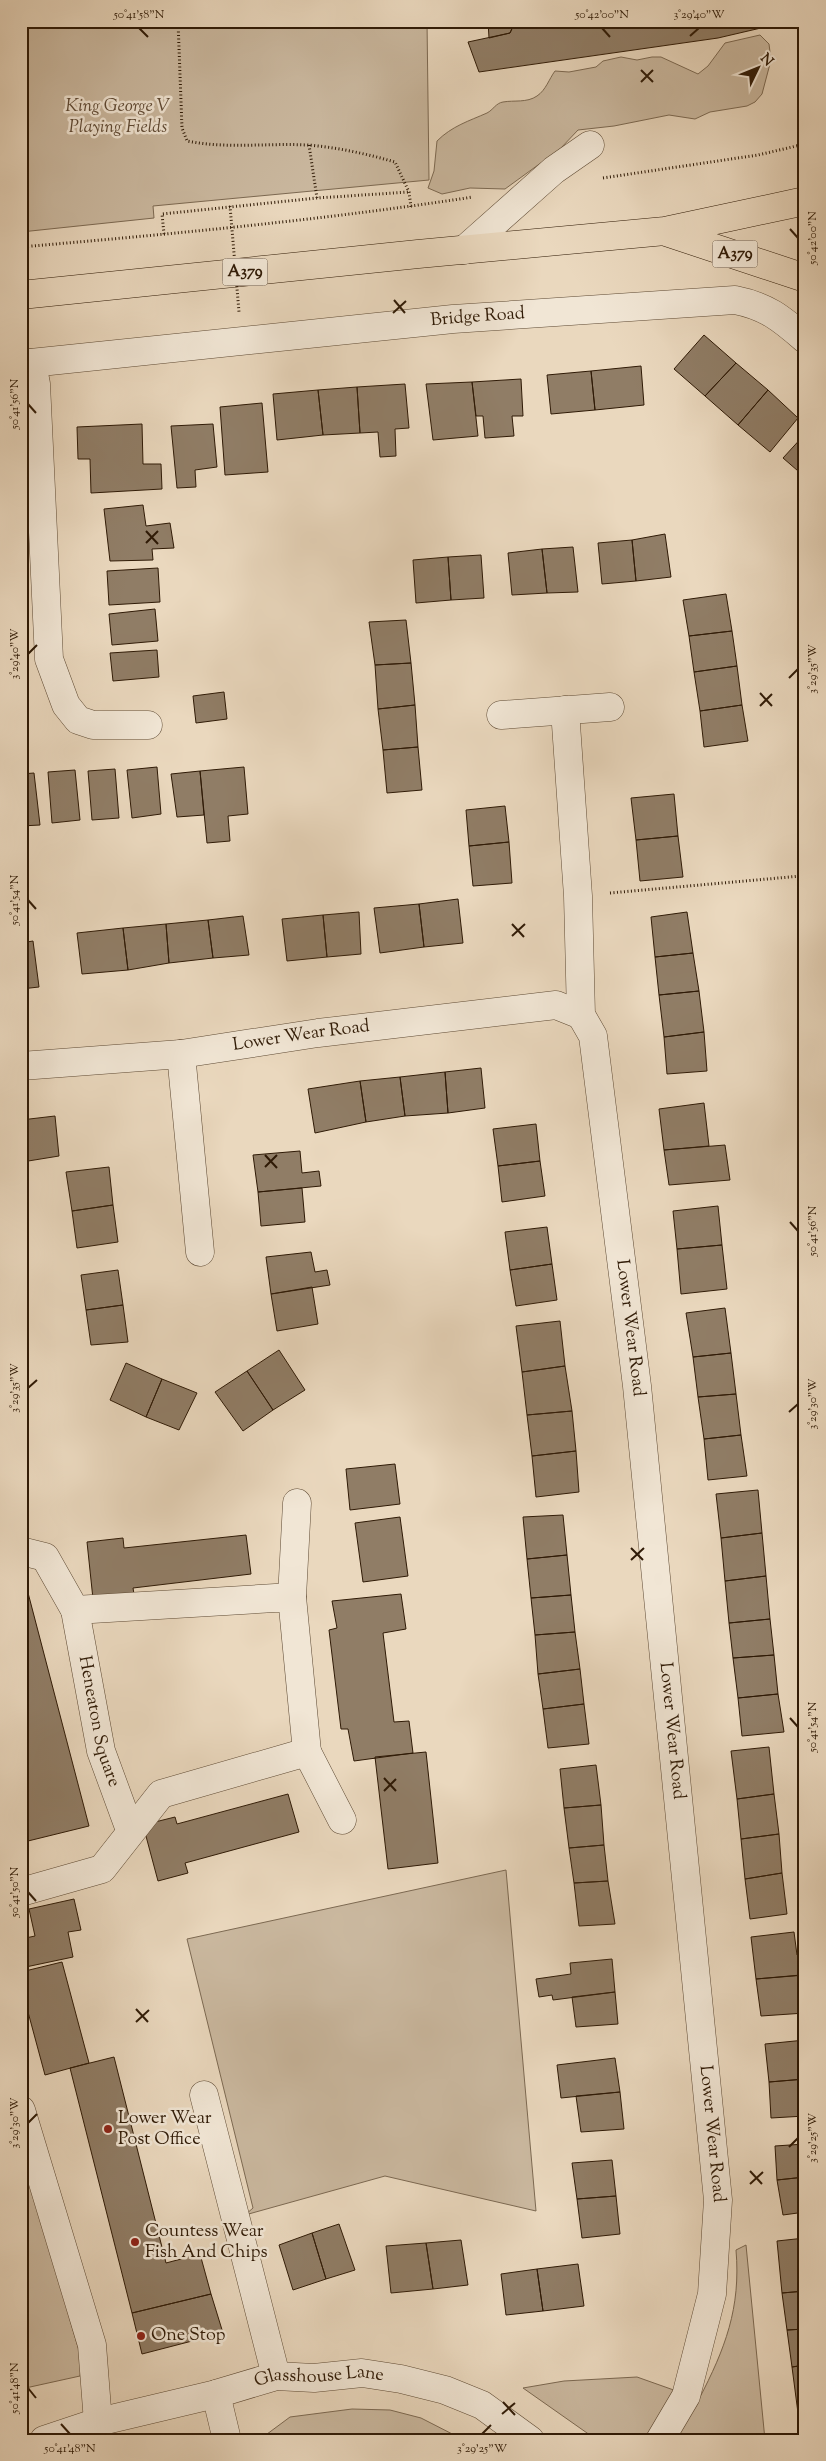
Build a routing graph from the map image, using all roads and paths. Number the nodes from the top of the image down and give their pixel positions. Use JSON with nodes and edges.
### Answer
{"nodes":[{"id":1,"x":178,"y":21,"type":"edge"},
{"id":2,"x":805,"y":144,"type":"edge"},
{"id":3,"x":308,"y":145,"type":"junction"},
{"id":4,"x":590,"y":145,"type":"dead end"},
{"id":5,"x":602,"y":178,"type":"dead end"},
{"id":6,"x":805,"y":183,"type":"edge"},
{"id":7,"x":409,"y":192,"type":"junction"},
{"id":8,"x":477,"y":197,"type":"dead end"},
{"id":9,"x":317,"y":198,"type":"junction"},
{"id":10,"x":805,"y":201,"type":"edge"},
{"id":11,"x":230,"y":206,"type":"junction"},
{"id":12,"x":411,"y":207,"type":"junction"},
{"id":13,"x":745,"y":215,"type":"junction"},
{"id":14,"x":665,"y":231,"type":"junction"},
{"id":15,"x":164,"y":234,"type":"junction"},
{"id":16,"x":21,"y":247,"type":"edge"},
{"id":17,"x":464,"y":250,"type":"junction"},
{"id":18,"x":805,"y":278,"type":"edge"},
{"id":19,"x":21,"y":295,"type":"edge"},
{"id":20,"x":240,"y":312,"type":"dead end"},
{"id":21,"x":805,"y":339,"type":"edge"},
{"id":22,"x":27,"y":364,"type":"edge"},
{"id":23,"x":610,"y":707,"type":"dead end"},
{"id":24,"x":565,"y":710,"type":"junction"},
{"id":25,"x":501,"y":715,"type":"dead end"},
{"id":26,"x":148,"y":725,"type":"dead end"},
{"id":27,"x":805,"y":880,"type":"edge"},
{"id":28,"x":578,"y":896,"type":"junction"},
{"id":29,"x":581,"y":1015,"type":"junction"},
{"id":30,"x":181,"y":1054,"type":"junction"},
{"id":31,"x":21,"y":1066,"type":"edge"},
{"id":32,"x":200,"y":1252,"type":"dead end"},
{"id":33,"x":297,"y":1503,"type":"dead end"},
{"id":34,"x":21,"y":1551,"type":"edge"},
{"id":35,"x":292,"y":1597,"type":"junction"},
{"id":36,"x":75,"y":1610,"type":"junction"},
{"id":37,"x":308,"y":1752,"type":"junction"},
{"id":38,"x":342,"y":1820,"type":"dead end"},
{"id":39,"x":130,"y":1830,"type":"junction"},
{"id":40,"x":21,"y":1892,"type":"edge"},
{"id":41,"x":204,"y":2095,"type":"dead end"},
{"id":42,"x":21,"y":2110,"type":"edge"},
{"id":43,"x":276,"y":2376,"type":"junction"},
{"id":44,"x":216,"y":2394,"type":"junction"},
{"id":45,"x":98,"y":2422,"type":"junction"},
{"id":46,"x":44,"y":2440,"type":"edge"},
{"id":47,"x":227,"y":2440,"type":"edge"},
{"id":48,"x":530,"y":2440,"type":"edge"},
{"id":49,"x":660,"y":2440,"type":"edge"}],
"edges":[{"from":1,"to":3,"type":"path"},
{"from":2,"to":5,"type":"path"},
{"from":3,"to":7,"type":"path"},
{"from":3,"to":9,"type":"path"},
{"from":4,"to":17,"type":"street"},
{"from":6,"to":13,"type":"main road","number":"A379"},
{"from":7,"to":9,"type":"path"},
{"from":7,"to":12,"type":"path"},
{"from":8,"to":12,"type":"path"},
{"from":9,"to":11,"type":"path"},
{"from":10,"to":13,"type":"main road","number":"A379"},
{"from":11,"to":15,"type":"path"},
{"from":11,"to":20,"type":"path","bridge":true},
{"from":12,"to":15,"type":"path"},
{"from":13,"to":14,"type":"main road","number":"A379"},
{"from":14,"to":17,"type":"main road","number":"A379"},
{"from":14,"to":18,"type":"main road","number":"A379"},
{"from":15,"to":16,"type":"path"},
{"from":17,"to":19,"type":"main road","number":"A379"},
{"from":21,"to":22,"type":"street","name":"Bridge Road"},
{"from":22,"to":26,"type":"street"},
{"from":23,"to":24,"type":"street"},
{"from":24,"to":25,"type":"street"},
{"from":24,"to":28,"type":"street","name":"Lower Wear Road"},
{"from":27,"to":28,"type":"path"},
{"from":28,"to":29,"type":"street","name":"Lower Wear Road"},
{"from":29,"to":30,"type":"street","name":"Lower Wear Road"},
{"from":29,"to":49,"type":"street","name":"Lower Wear Road"},
{"from":30,"to":31,"type":"street","name":"Lower Wear Road"},
{"from":30,"to":32,"type":"street"},
{"from":33,"to":35,"type":"street"},
{"from":34,"to":36,"type":"street","name":"Heneaton Square"},
{"from":35,"to":36,"type":"street"},
{"from":35,"to":37,"type":"street"},
{"from":36,"to":39,"type":"street","name":"Heneaton Square"},
{"from":37,"to":38,"type":"street"},
{"from":37,"to":39,"type":"street"},
{"from":39,"to":40,"type":"street"},
{"from":41,"to":43,"type":"street"},
{"from":42,"to":45,"type":"street"},
{"from":43,"to":44,"type":"street","name":"Glasshouse Lane"},
{"from":43,"to":48,"type":"street","name":"Glasshouse Lane"},
{"from":44,"to":45,"type":"street","name":"Glasshouse Lane"},
{"from":44,"to":47,"type":"street"},
{"from":45,"to":46,"type":"street","name":"Glasshouse Lane"}]}
